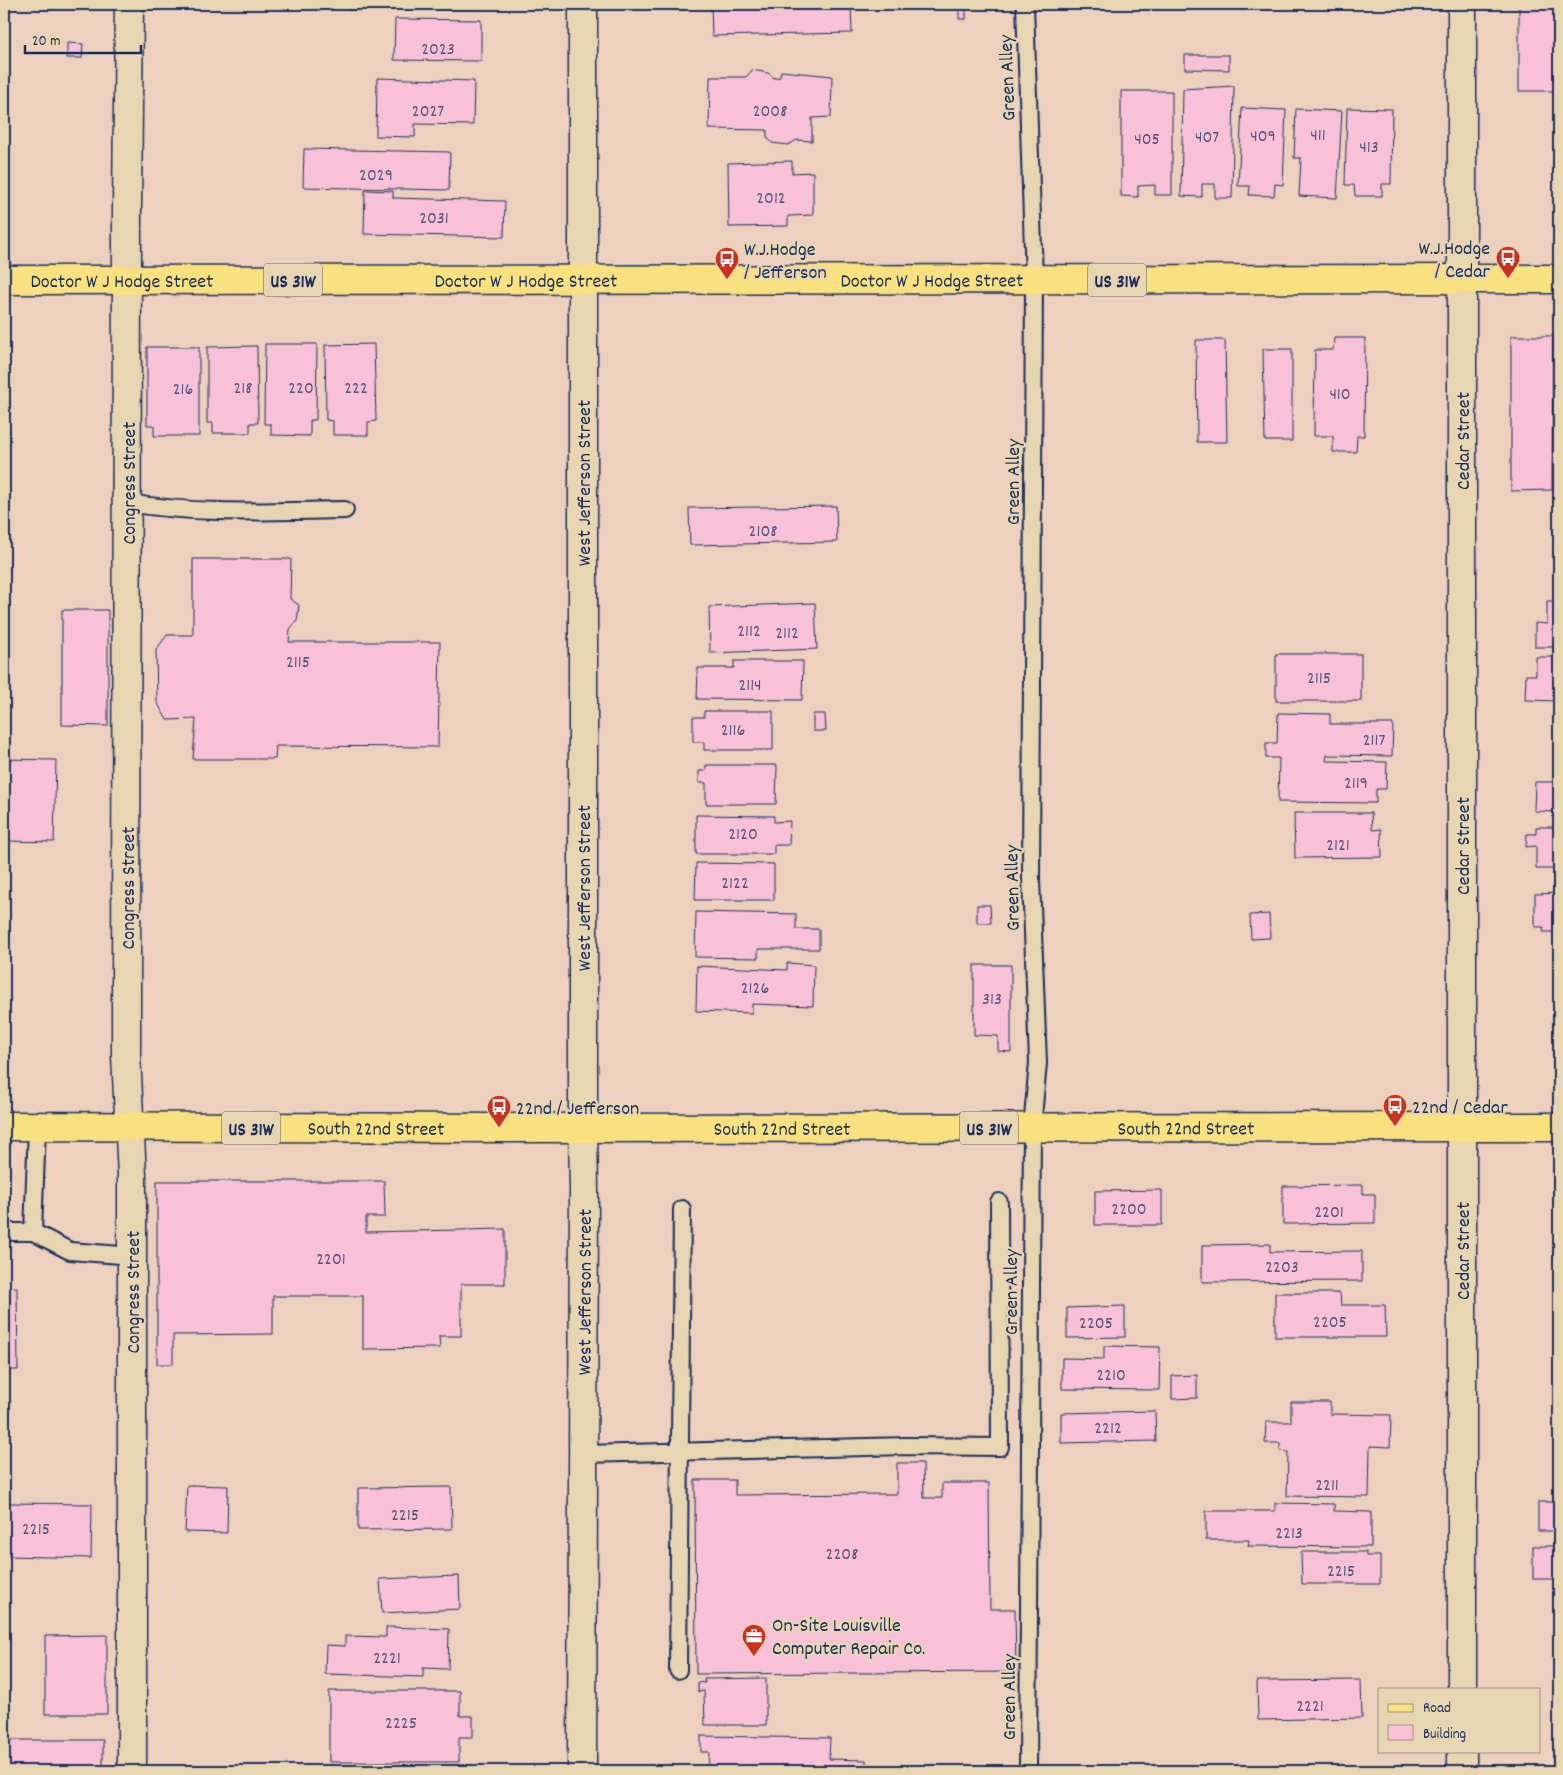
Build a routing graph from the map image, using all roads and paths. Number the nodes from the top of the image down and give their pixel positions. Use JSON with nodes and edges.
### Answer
{"nodes":[{"id":1,"x":129,"y":4,"type":"edge"},
{"id":2,"x":583,"y":4,"type":"edge"},
{"id":3,"x":1025,"y":4,"type":"edge"},
{"id":4,"x":1462,"y":4,"type":"edge"},
{"id":5,"x":128,"y":279,"type":"junction"},
{"id":6,"x":1559,"y":279,"type":"edge"},
{"id":7,"x":4,"y":280,"type":"edge"},
{"id":8,"x":1034,"y":280,"type":"junction"},
{"id":9,"x":1462,"y":280,"type":"junction"},
{"id":10,"x":582,"y":281,"type":"junction"},
{"id":11,"x":128,"y":503,"type":"junction"},
{"id":12,"x":345,"y":510,"type":"dead end"},
{"id":13,"x":4,"y":1126,"type":"edge"},
{"id":14,"x":36,"y":1127,"type":"junction"},
{"id":15,"x":1462,"y":1127,"type":"junction"},
{"id":16,"x":1559,"y":1127,"type":"edge"},
{"id":17,"x":129,"y":1128,"type":"junction"},
{"id":18,"x":583,"y":1128,"type":"junction"},
{"id":19,"x":1032,"y":1128,"type":"junction"},
{"id":20,"x":999,"y":1202,"type":"dead end"},
{"id":21,"x":682,"y":1209,"type":"dead end"},
{"id":22,"x":4,"y":1232,"type":"edge"},
{"id":23,"x":33,"y":1232,"type":"junction"},
{"id":24,"x":132,"y":1256,"type":"junction"},
{"id":25,"x":680,"y":1451,"type":"junction"},
{"id":26,"x":583,"y":1454,"type":"junction"},
{"id":27,"x":678,"y":1670,"type":"dead end"},
{"id":28,"x":1462,"y":1688,"type":"edge"},
{"id":29,"x":1462,"y":1752,"type":"edge"},
{"id":30,"x":132,"y":1771,"type":"edge"},
{"id":31,"x":582,"y":1771,"type":"edge"},
{"id":32,"x":1028,"y":1771,"type":"edge"},
{"id":33,"x":1462,"y":1771,"type":"edge"}],
"edges":[{"from":1,"to":5,"type":"street","name":"Congress Street"},
{"from":2,"to":10,"type":"street","name":"West Jefferson Street"},
{"from":3,"to":8,"type":"lane","name":"Green Alley"},
{"from":4,"to":9,"type":"street","name":"Cedar Street"},
{"from":5,"to":7,"type":"main road","name":"Doctor W J Hodge Street","number":"US 31W"},
{"from":5,"to":10,"type":"main road","name":"Doctor W J Hodge Street","number":"US 31W"},
{"from":5,"to":11,"type":"street","name":"Congress Street"},
{"from":6,"to":9,"type":"main road","name":"Doctor W J Hodge Street","number":"US 31W"},
{"from":8,"to":9,"type":"main road","name":"Doctor W J Hodge Street","number":"US 31W"},
{"from":8,"to":10,"type":"main road","name":"Doctor W J Hodge Street","number":"US 31W"},
{"from":8,"to":19,"type":"lane","name":"Green Alley"},
{"from":9,"to":15,"type":"street","name":"Cedar Street"},
{"from":10,"to":18,"type":"street","name":"West Jefferson Street"},
{"from":11,"to":12,"type":"lane"},
{"from":11,"to":17,"type":"street","name":"Congress Street"},
{"from":13,"to":14,"type":"main road","name":"South 22nd Street","number":"US 31W"},
{"from":14,"to":17,"type":"main road","name":"South 22nd Street","number":"US 31W"},
{"from":14,"to":23,"type":"lane"},
{"from":15,"to":16,"type":"main road","name":"South 22nd Street","number":"US 31W"},
{"from":15,"to":19,"type":"main road","name":"South 22nd Street","number":"US 31W"},
{"from":15,"to":28,"type":"street","name":"Cedar Street"},
{"from":17,"to":18,"type":"main road","name":"South 22nd Street","number":"US 31W"},
{"from":17,"to":24,"type":"street","name":"Congress Street"},
{"from":18,"to":19,"type":"main road","name":"South 22nd Street","number":"US 31W"},
{"from":18,"to":26,"type":"street","name":"West Jefferson Street"},
{"from":19,"to":32,"type":"lane","name":"Green Alley"},
{"from":20,"to":25,"type":"lane"},
{"from":21,"to":25,"type":"lane"},
{"from":22,"to":23,"type":"lane"},
{"from":23,"to":24,"type":"lane"},
{"from":24,"to":30,"type":"street","name":"Congress Street"},
{"from":25,"to":26,"type":"lane"},
{"from":25,"to":27,"type":"lane"},
{"from":26,"to":31,"type":"street","name":"West Jefferson Street"},
{"from":29,"to":33,"type":"street"}]}
